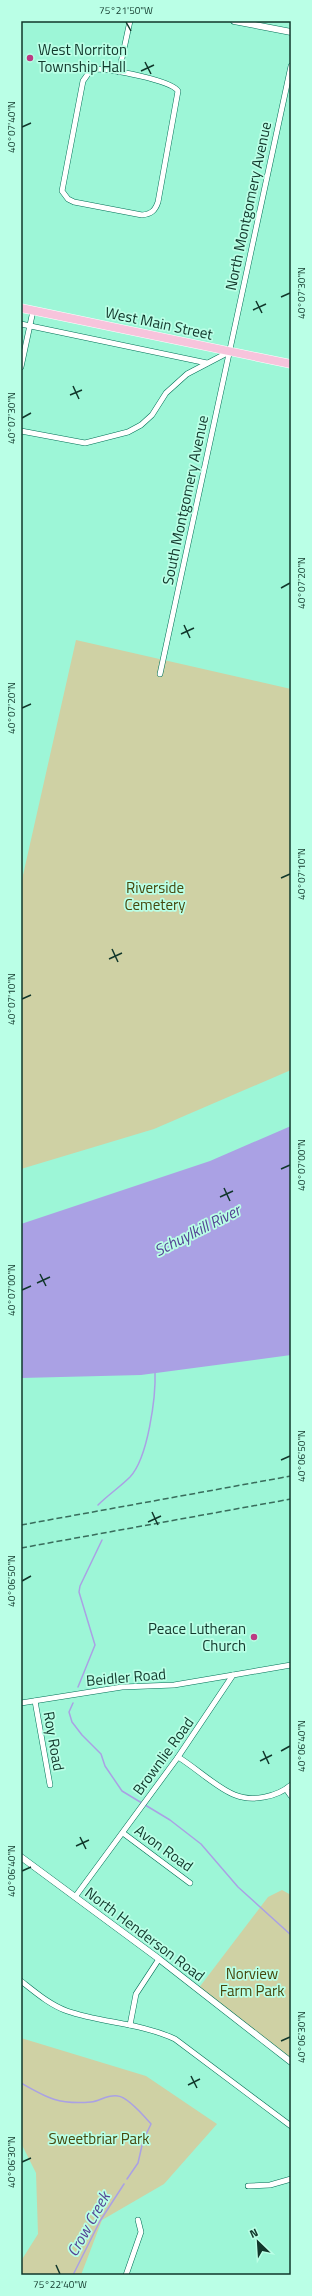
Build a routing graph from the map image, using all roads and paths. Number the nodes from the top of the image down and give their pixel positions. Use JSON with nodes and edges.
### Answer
{"nodes":[{"id":1,"x":130,"y":21,"type":"edge"},
{"id":2,"x":234,"y":21,"type":"edge"},
{"id":3,"x":291,"y":32,"type":"edge"},
{"id":4,"x":291,"y":66,"type":"edge"},
{"id":5,"x":119,"y":72,"type":"junction"},
{"id":6,"x":21,"y":308,"type":"edge"},
{"id":7,"x":33,"y":311,"type":"junction"},
{"id":8,"x":21,"y":324,"type":"edge"},
{"id":9,"x":30,"y":326,"type":"junction"},
{"id":10,"x":229,"y":352,"type":"junction"},
{"id":11,"x":207,"y":363,"type":"junction"},
{"id":12,"x":291,"y":364,"type":"edge"},
{"id":13,"x":21,"y":367,"type":"edge"},
{"id":14,"x":21,"y":431,"type":"edge"},
{"id":15,"x":160,"y":674,"type":"dead end"},
{"id":16,"x":291,"y":1665,"type":"edge"},
{"id":17,"x":233,"y":1675,"type":"junction"},
{"id":18,"x":35,"y":1701,"type":"junction"},
{"id":19,"x":21,"y":1703,"type":"edge"},
{"id":20,"x":178,"y":1757,"type":"junction"},
{"id":21,"x":50,"y":1785,"type":"dead end"},
{"id":22,"x":291,"y":1785,"type":"edge"},
{"id":23,"x":286,"y":1789,"type":"junction"},
{"id":24,"x":291,"y":1796,"type":"edge"},
{"id":25,"x":123,"y":1833,"type":"junction"},
{"id":26,"x":21,"y":1857,"type":"edge"},
{"id":27,"x":190,"y":1882,"type":"dead end"},
{"id":28,"x":75,"y":1897,"type":"junction"},
{"id":29,"x":159,"y":1959,"type":"junction"},
{"id":30,"x":21,"y":1981,"type":"edge"},
{"id":31,"x":130,"y":2025,"type":"junction"},
{"id":32,"x":291,"y":2062,"type":"edge"},
{"id":33,"x":291,"y":2126,"type":"edge"},
{"id":34,"x":291,"y":2179,"type":"edge"},
{"id":35,"x":248,"y":2186,"type":"dead end"},
{"id":36,"x":138,"y":2220,"type":"dead end"},
{"id":37,"x":126,"y":2275,"type":"edge"}],
"edges":[{"from":1,"to":5,"type":"street"},
{"from":2,"to":3,"type":"street"},
{"from":4,"to":10,"type":"street","name":"North Montgomery Avenue"},
{"from":5,"to":5,"type":"street"},
{"from":6,"to":7,"type":"main road","name":"West Main Street"},
{"from":7,"to":9,"type":"street"},
{"from":7,"to":10,"type":"main road","name":"West Main Street"},
{"from":8,"to":9,"type":"street"},
{"from":9,"to":11,"type":"street"},
{"from":9,"to":13,"type":"street"},
{"from":10,"to":11,"type":"street"},
{"from":10,"to":12,"type":"main road","name":"West Main Street"},
{"from":10,"to":15,"type":"street","name":"South Montgomery Avenue"},
{"from":11,"to":14,"type":"street"},
{"from":16,"to":17,"type":"street"},
{"from":17,"to":18,"type":"street","name":"Beidler Road"},
{"from":17,"to":20,"type":"street","name":"Brownlie Road"},
{"from":18,"to":19,"type":"street","name":"Beidler Road"},
{"from":18,"to":21,"type":"street","name":"Roy Road"},
{"from":20,"to":23,"type":"street"},
{"from":20,"to":25,"type":"street","name":"Brownlie Road"},
{"from":22,"to":23,"type":"street"},
{"from":23,"to":24,"type":"street"},
{"from":25,"to":27,"type":"street","name":"Avon Road"},
{"from":25,"to":28,"type":"street","name":"Brownlie Road"},
{"from":26,"to":28,"type":"street","name":"North Henderson Road"},
{"from":28,"to":29,"type":"street","name":"North Henderson Road"},
{"from":29,"to":31,"type":"street"},
{"from":29,"to":32,"type":"street","name":"North Henderson Road"},
{"from":30,"to":31,"type":"street"},
{"from":31,"to":33,"type":"street"},
{"from":34,"to":35,"type":"street"},
{"from":36,"to":37,"type":"street"}]}
